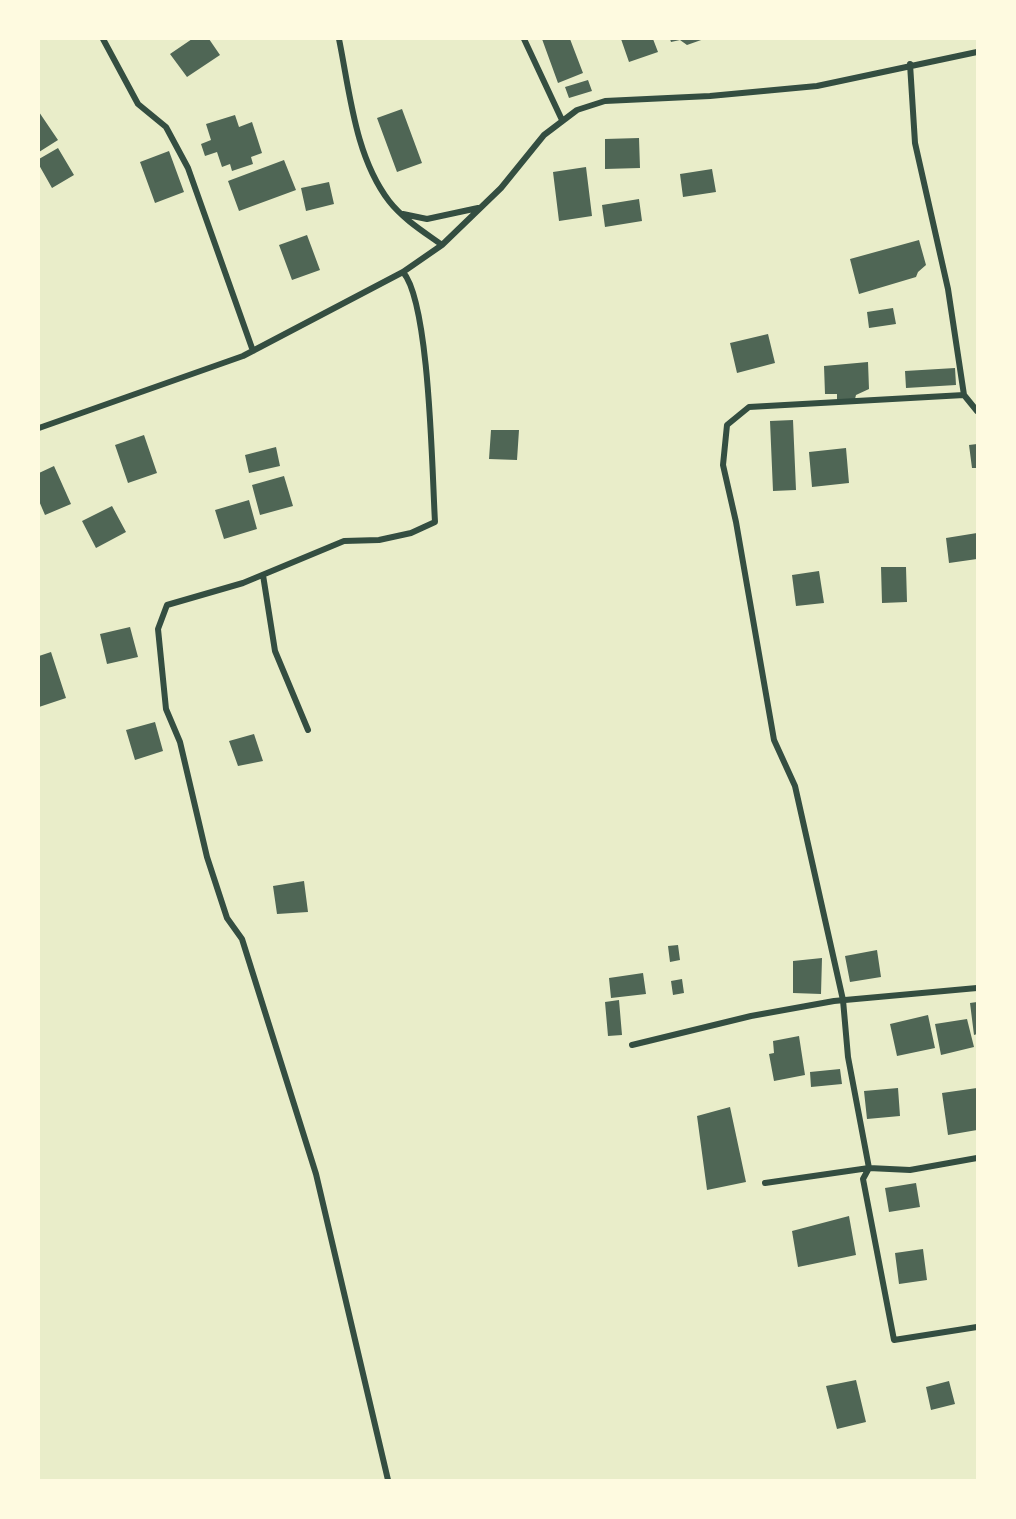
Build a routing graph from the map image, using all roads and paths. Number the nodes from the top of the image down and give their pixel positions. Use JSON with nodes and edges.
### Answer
{"nodes":[{"id":1,"x":103,"y":39,"type":"edge"},
{"id":2,"x":339,"y":39,"type":"edge"},
{"id":3,"x":524,"y":39,"type":"edge"},
{"id":4,"x":977,"y":52,"type":"edge"},
{"id":5,"x":910,"y":64,"type":"junction"},
{"id":6,"x":562,"y":120,"type":"junction"},
{"id":7,"x":479,"y":208,"type":"junction"},
{"id":8,"x":402,"y":214,"type":"junction"},
{"id":9,"x":442,"y":245,"type":"junction"},
{"id":10,"x":404,"y":272,"type":"junction"},
{"id":11,"x":253,"y":351,"type":"junction"},
{"id":12,"x":964,"y":395,"type":"junction"},
{"id":13,"x":977,"y":411,"type":"edge"},
{"id":14,"x":39,"y":428,"type":"edge"},
{"id":15,"x":263,"y":575,"type":"junction"},
{"id":16,"x":308,"y":730,"type":"dead end"},
{"id":17,"x":977,"y":988,"type":"edge"},
{"id":18,"x":843,"y":1000,"type":"junction"},
{"id":19,"x":632,"y":1045,"type":"dead end"},
{"id":20,"x":977,"y":1158,"type":"edge"},
{"id":21,"x":869,"y":1168,"type":"junction"},
{"id":22,"x":765,"y":1183,"type":"dead end"},
{"id":23,"x":977,"y":1327,"type":"edge"},
{"id":24,"x":388,"y":1480,"type":"edge"}],
"edges":[{"from":1,"to":11,"type":"street"},
{"from":2,"to":8,"type":"street"},
{"from":3,"to":6,"type":"street"},
{"from":4,"to":5,"type":"street"},
{"from":5,"to":6,"type":"street"},
{"from":5,"to":12,"type":"street"},
{"from":6,"to":7,"type":"street"},
{"from":7,"to":8,"type":"street"},
{"from":7,"to":9,"type":"street"},
{"from":8,"to":9,"type":"street"},
{"from":9,"to":10,"type":"street"},
{"from":10,"to":11,"type":"street"},
{"from":10,"to":15,"type":"street"},
{"from":11,"to":14,"type":"street"},
{"from":12,"to":13,"type":"street"},
{"from":12,"to":18,"type":"street"},
{"from":15,"to":16,"type":"street"},
{"from":15,"to":24,"type":"street"},
{"from":17,"to":18,"type":"street"},
{"from":18,"to":19,"type":"street"},
{"from":18,"to":21,"type":"street"},
{"from":20,"to":21,"type":"street"},
{"from":21,"to":22,"type":"street"},
{"from":21,"to":23,"type":"street"}]}
